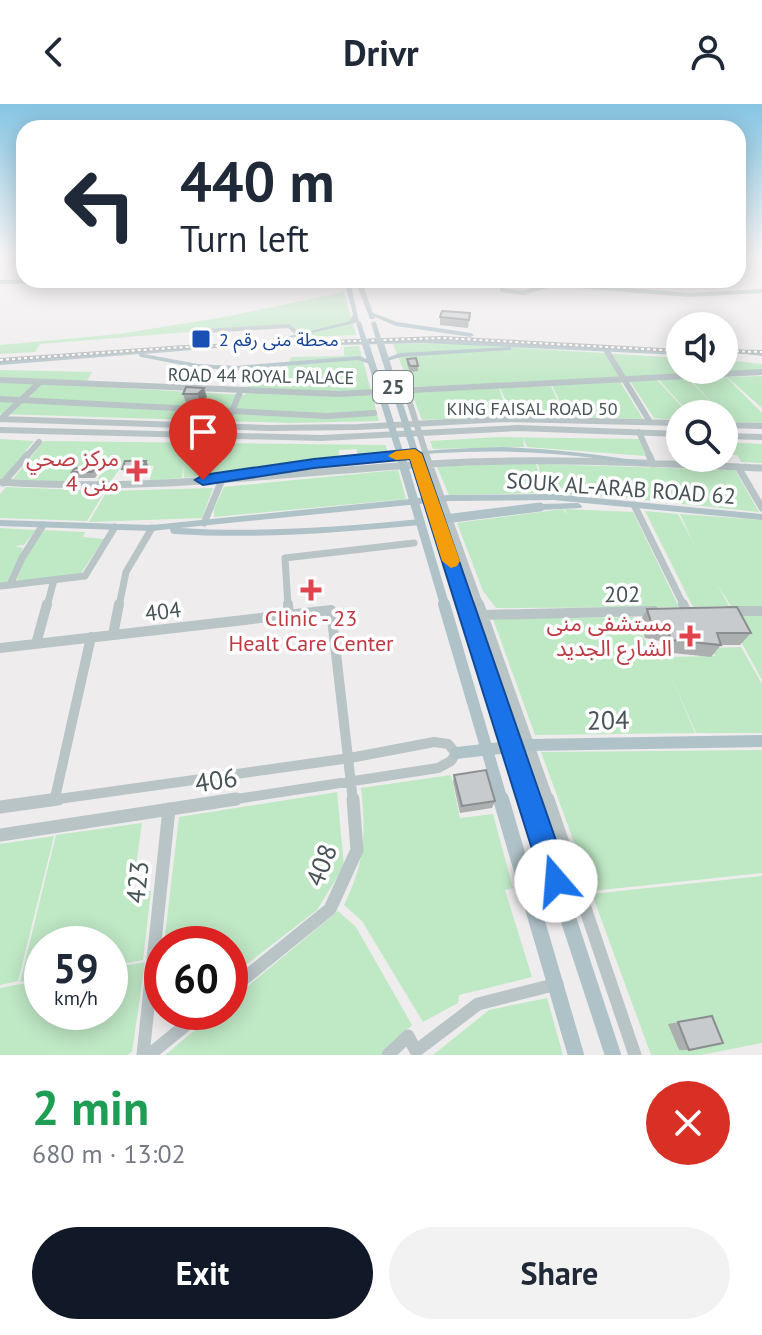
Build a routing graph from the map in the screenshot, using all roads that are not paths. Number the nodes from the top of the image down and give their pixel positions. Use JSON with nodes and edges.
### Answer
{"nodes":[{"id":1,"x":352,"y":300,"type":"edge"},
{"id":2,"x":366,"y":300,"type":"edge"},
{"id":3,"x":371,"y":314,"type":"junction"},
{"id":4,"x":355,"y":315,"type":"junction"},
{"id":5,"x":204,"y":331,"type":"dead end"},
{"id":6,"x":471,"y":335,"type":"junction"},
{"id":7,"x":300,"y":336,"type":"junction"},
{"id":8,"x":288,"y":338,"type":"junction"},
{"id":9,"x":666,"y":345,"type":"edge"},
{"id":10,"x":563,"y":346,"type":"junction"},
{"id":11,"x":605,"y":348,"type":"junction"},
{"id":12,"x":120,"y":352,"type":"junction"},
{"id":13,"x":666,"y":352,"type":"edge"},
{"id":14,"x":738,"y":354,"type":"edge"},
{"id":15,"x":762,"y":357,"type":"edge"},
{"id":16,"x":0,"y":360,"type":"edge"},
{"id":17,"x":384,"y":360,"type":"junction"},
{"id":18,"x":370,"y":362,"type":"junction"},
{"id":19,"x":762,"y":372,"type":"edge"},
{"id":20,"x":0,"y":380,"type":"edge"},
{"id":21,"x":624,"y":380,"type":"junction"},
{"id":22,"x":40,"y":382,"type":"junction"},
{"id":23,"x":406,"y":391,"type":"junction"},
{"id":24,"x":240,"y":392,"type":"junction"},
{"id":25,"x":0,"y":399,"type":"edge"},
{"id":26,"x":21,"y":400,"type":"junction"},
{"id":27,"x":232,"y":411,"type":"junction"},
{"id":28,"x":374,"y":413,"type":"dead end"},
{"id":29,"x":0,"y":419,"type":"edge"},
{"id":30,"x":634,"y":422,"type":"junction"},
{"id":31,"x":650,"y":422,"type":"junction"},
{"id":32,"x":416,"y":423,"type":"junction"},
{"id":33,"x":666,"y":423,"type":"edge"},
{"id":34,"x":738,"y":425,"type":"edge"},
{"id":35,"x":226,"y":426,"type":"junction"},
{"id":36,"x":762,"y":426,"type":"edge"},
{"id":37,"x":0,"y":430,"type":"edge"},
{"id":38,"x":420,"y":433,"type":"junction"},
{"id":39,"x":639,"y":433,"type":"junction"},
{"id":40,"x":666,"y":434,"type":"edge"},
{"id":41,"x":738,"y":436,"type":"edge"},
{"id":42,"x":762,"y":437,"type":"edge"},
{"id":43,"x":39,"y":442,"type":"dead end"},
{"id":44,"x":400,"y":454,"type":"junction"},
{"id":45,"x":420,"y":455,"type":"junction"},
{"id":46,"x":649,"y":464,"type":"junction"},
{"id":47,"x":666,"y":465,"type":"edge"},
{"id":48,"x":738,"y":467,"type":"joint"},
{"id":49,"x":762,"y":468,"type":"edge"},
{"id":50,"x":266,"y":471,"type":"joint"},
{"id":51,"x":221,"y":482,"type":"junction"},
{"id":52,"x":1,"y":483,"type":"edge"},
{"id":53,"x":171,"y":485,"type":"junction"},
{"id":54,"x":440,"y":498,"type":"junction"},
{"id":55,"x":634,"y":505,"type":"junction"},
{"id":56,"x":762,"y":508,"type":"edge"},
{"id":57,"x":762,"y":517,"type":"edge"},
{"id":58,"x":437,"y":520,"type":"junction"},
{"id":59,"x":420,"y":522,"type":"junction"},
{"id":60,"x":0,"y":523,"type":"edge"},
{"id":61,"x":204,"y":523,"type":"junction"},
{"id":62,"x":43,"y":525,"type":"junction"},
{"id":63,"x":115,"y":527,"type":"junction"},
{"id":64,"x":152,"y":528,"type":"junction"},
{"id":65,"x":414,"y":543,"type":"dead end"},
{"id":66,"x":54,"y":580,"type":"junction"},
{"id":67,"x":5,"y":585,"type":"edge"},
{"id":68,"x":331,"y":610,"type":"joint"},
{"id":69,"x":686,"y":611,"type":"junction"},
{"id":70,"x":701,"y":611,"type":"edge"},
{"id":71,"x":716,"y":611,"type":"edge"},
{"id":72,"x":762,"y":611,"type":"edge"},
{"id":73,"x":289,"y":615,"type":"junction"},
{"id":74,"x":483,"y":615,"type":"junction"},
{"id":75,"x":113,"y":635,"type":"junction"},
{"id":76,"x":91,"y":637,"type":"junction"},
{"id":77,"x":36,"y":644,"type":"junction"},
{"id":78,"x":0,"y":648,"type":"edge"},
{"id":79,"x":762,"y":741,"type":"edge"},
{"id":80,"x":529,"y":745,"type":"junction"},
{"id":81,"x":456,"y":753,"type":"junction"},
{"id":82,"x":350,"y":758,"type":"junction"},
{"id":83,"x":351,"y":781,"type":"junction"},
{"id":84,"x":55,"y":798,"type":"junction"},
{"id":85,"x":0,"y":807,"type":"edge"},
{"id":86,"x":169,"y":809,"type":"junction"},
{"id":87,"x":0,"y":835,"type":"edge"},
{"id":88,"x":248,"y":975,"type":"edge"},
{"id":89,"x":558,"y":983,"type":"dead end"},
{"id":90,"x":180,"y":1030,"type":"edge"},
{"id":91,"x":143,"y":1055,"type":"edge"},
{"id":92,"x":149,"y":1055,"type":"edge"},
{"id":93,"x":388,"y":1055,"type":"edge"},
{"id":94,"x":576,"y":1055,"type":"edge"},
{"id":95,"x":613,"y":1055,"type":"edge"},
{"id":96,"x":635,"y":1055,"type":"edge"}],
"edges":[{"from":1,"to":4,"type":"main road","number":"25"},
{"from":2,"to":3,"type":"main road","number":"25"},
{"from":3,"to":6,"type":"main road"},
{"from":3,"to":17,"type":"main road","number":"25","bridge":true},
{"from":4,"to":7,"type":"main road"},
{"from":4,"to":18,"type":"main road","number":"25","bridge":true},
{"from":5,"to":7,"type":"street"},
{"from":6,"to":8,"type":"main road"},
{"from":6,"to":9,"type":"main road"},
{"from":7,"to":8,"type":"main road"},
{"from":8,"to":16,"type":"main road"},
{"from":10,"to":11,"type":"main road"},
{"from":10,"to":12,"type":"main road"},
{"from":10,"to":17,"type":"main road"},
{"from":11,"to":13,"type":"main road"},
{"from":11,"to":21,"type":"street"},
{"from":12,"to":16,"type":"main road"},
{"from":12,"to":18,"type":"main road"},
{"from":14,"to":15,"type":"main road"},
{"from":17,"to":45,"type":"main road","number":"25","bridge":true},
{"from":18,"to":44,"type":"main road","number":"25","bridge":true},
{"from":19,"to":21,"type":"street","name":"ROAD 44 ROYAL PALACE"},
{"from":20,"to":22,"type":"street","name":"ROAD 44 ROYAL PALACE"},
{"from":21,"to":23,"type":"street","name":"ROAD 44 ROYAL PALACE"},
{"from":21,"to":31,"type":"street"},
{"from":22,"to":24,"type":"street","name":"ROAD 44 ROYAL PALACE"},
{"from":22,"to":26,"type":"street"},
{"from":23,"to":24,"type":"street","name":"ROAD 44 ROYAL PALACE"},
{"from":23,"to":32,"type":"street"},
{"from":24,"to":27,"type":"street"},
{"from":25,"to":26,"type":"street"},
{"from":26,"to":27,"type":"street"},
{"from":26,"to":29,"type":"street"},
{"from":27,"to":28,"type":"street"},
{"from":27,"to":35,"type":"street"},
{"from":29,"to":35,"type":"street","name":"KING FAISAL ROAD 50"},
{"from":30,"to":31,"type":"street","name":"KING FAISAL ROAD 50"},
{"from":30,"to":32,"type":"street","name":"KING FAISAL ROAD 50"},
{"from":30,"to":39,"type":"street"},
{"from":31,"to":33,"type":"street","name":"KING FAISAL ROAD 50"},
{"from":32,"to":35,"type":"street","name":"KING FAISAL ROAD 50"},
{"from":32,"to":38,"type":"street"},
{"from":34,"to":36,"type":"street"},
{"from":37,"to":38,"type":"street"},
{"from":38,"to":39,"type":"street"},
{"from":38,"to":45,"type":"street"},
{"from":39,"to":40,"type":"street"},
{"from":39,"to":46,"type":"street"},
{"from":41,"to":42,"type":"street"},
{"from":43,"to":52,"type":"street"},
{"from":44,"to":45,"type":"main road","bridge":true},
{"from":44,"to":50,"type":"main road"},
{"from":44,"to":59,"type":"main road","number":"25","bridge":true},
{"from":45,"to":46,"type":"street"},
{"from":45,"to":46,"type":"main road"},
{"from":45,"to":51,"type":"street"},
{"from":45,"to":54,"type":"street"},
{"from":45,"to":58,"type":"main road","number":"25","bridge":true},
{"from":46,"to":47,"type":"street"},
{"from":48,"to":49,"type":"street"},
{"from":48,"to":56,"type":"street"},
{"from":50,"to":53,"type":"street"},
{"from":51,"to":53,"type":"street"},
{"from":51,"to":61,"type":"street"},
{"from":52,"to":53,"type":"street"},
{"from":54,"to":55,"type":"main road","name":"SOUK AL-ARAB ROAD 62"},
{"from":54,"to":61,"type":"main road","name":"SOUK AL-ARAB ROAD 62"},
{"from":54,"to":74,"type":"street"},
{"from":55,"to":57,"type":"main road","name":"SOUK AL-ARAB ROAD 62"},
{"from":55,"to":58,"type":"main road","bridge":true},
{"from":55,"to":69,"type":"street"},
{"from":58,"to":95,"type":"main road","number":"25","bridge":true},
{"from":59,"to":64,"type":"main road"},
{"from":59,"to":94,"type":"main road","number":"25","bridge":true},
{"from":60,"to":62,"type":"main road","name":"SOUK AL-ARAB ROAD 62"},
{"from":61,"to":64,"type":"main road","name":"SOUK AL-ARAB ROAD 62"},
{"from":62,"to":63,"type":"main road","name":"SOUK AL-ARAB ROAD 62"},
{"from":62,"to":67,"type":"street"},
{"from":63,"to":64,"type":"main road","name":"SOUK AL-ARAB ROAD 62"},
{"from":63,"to":66,"type":"street"},
{"from":64,"to":75,"type":"street"},
{"from":65,"to":73,"type":"street"},
{"from":66,"to":67,"type":"street"},
{"from":66,"to":77,"type":"street"},
{"from":68,"to":73,"type":"street","name":"404"},
{"from":68,"to":82,"type":"street","name":"408"},
{"from":69,"to":70,"type":"street","name":"202"},
{"from":69,"to":74,"type":"street","name":"202"},
{"from":71,"to":72,"type":"street"},
{"from":73,"to":75,"type":"street","name":"404"},
{"from":74,"to":80,"type":"street"},
{"from":75,"to":76,"type":"street","name":"404"},
{"from":76,"to":77,"type":"street","name":"404"},
{"from":76,"to":84,"type":"street"},
{"from":77,"to":78,"type":"street","name":"404"},
{"from":79,"to":80,"type":"main road","name":"204"},
{"from":80,"to":81,"type":"main road","name":"204"},
{"from":80,"to":96,"type":"street"},
{"from":81,"to":82,"type":"street","name":"406"},
{"from":81,"to":83,"type":"street","name":"406"},
{"from":82,"to":83,"type":"street","name":"408"},
{"from":82,"to":84,"type":"street","name":"406"},
{"from":83,"to":86,"type":"street","name":"406"},
{"from":83,"to":88,"type":"street","name":"408"},
{"from":84,"to":85,"type":"street","name":"406"},
{"from":86,"to":87,"type":"street","name":"406"},
{"from":86,"to":91,"type":"street","name":"423"},
{"from":89,"to":93,"type":"street"},
{"from":90,"to":92,"type":"street"}]}
